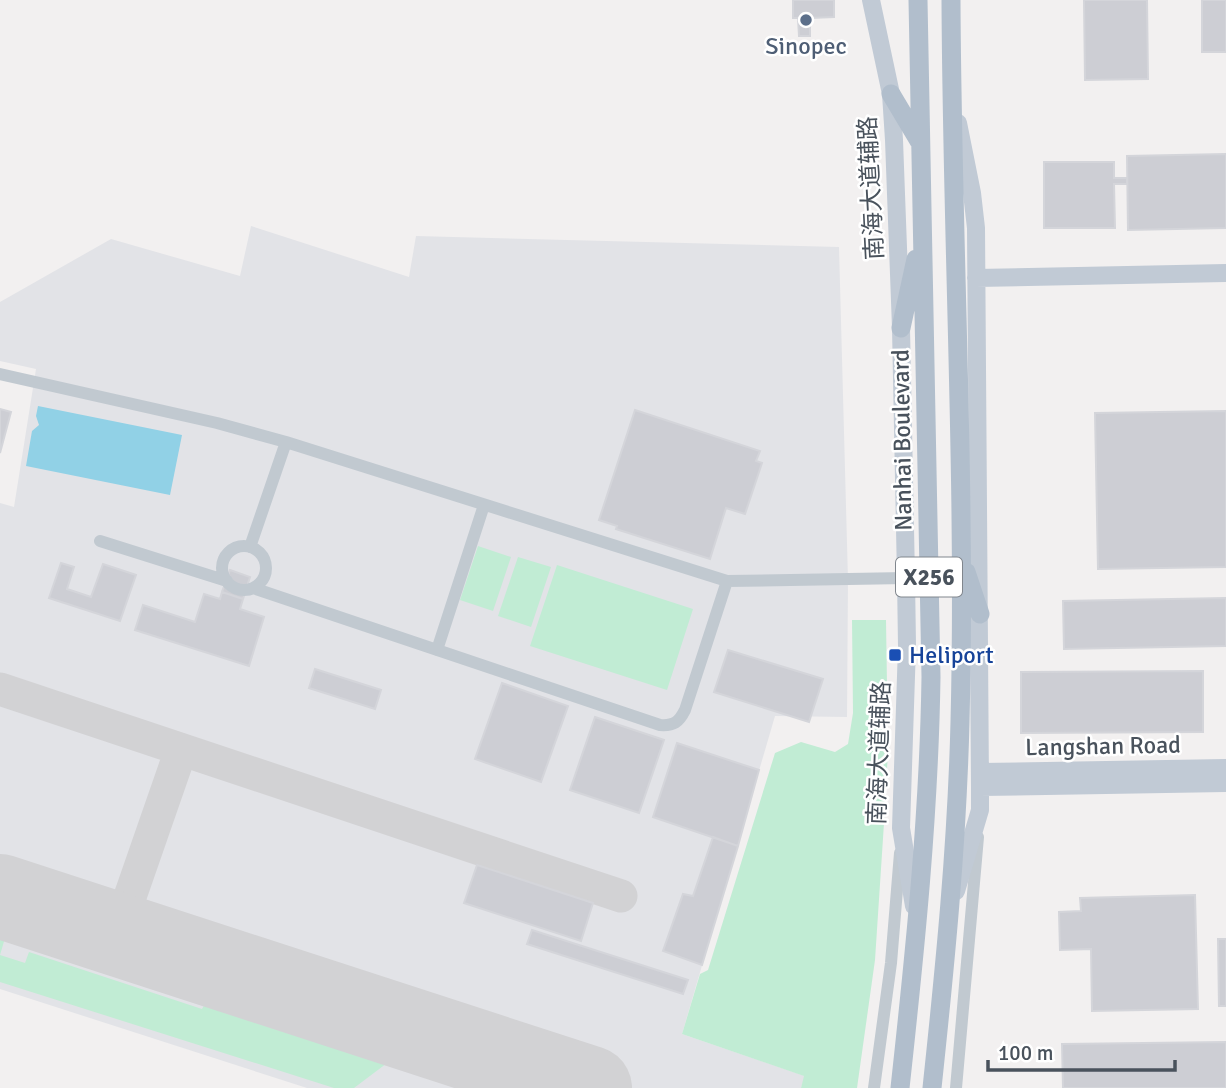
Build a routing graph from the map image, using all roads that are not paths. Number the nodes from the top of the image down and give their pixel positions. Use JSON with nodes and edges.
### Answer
{"nodes":[{"id":1,"x":872,"y":0,"type":"edge"},
{"id":2,"x":918,"y":0,"type":"edge"},
{"id":3,"x":951,"y":0,"type":"edge"},
{"id":4,"x":951,"y":74,"type":"junction"},
{"id":5,"x":891,"y":94,"type":"junction"},
{"id":6,"x":921,"y":147,"type":"junction"},
{"id":7,"x":923,"y":227,"type":"junction"},
{"id":8,"x":1226,"y":273,"type":"edge"},
{"id":9,"x":976,"y":278,"type":"junction"},
{"id":10,"x":901,"y":328,"type":"junction"},
{"id":11,"x":0,"y":374,"type":"edge"},
{"id":12,"x":286,"y":442,"type":"junction"},
{"id":13,"x":484,"y":505,"type":"junction"},
{"id":14,"x":100,"y":541,"type":"dead end"},
{"id":15,"x":250,"y":547,"type":"junction"},
{"id":16,"x":961,"y":557,"type":"junction"},
{"id":17,"x":906,"y":578,"type":"junction"},
{"id":18,"x":727,"y":581,"type":"junction"},
{"id":19,"x":227,"y":582,"type":"junction"},
{"id":20,"x":253,"y":588,"type":"junction"},
{"id":21,"x":981,"y":614,"type":"junction"},
{"id":22,"x":437,"y":650,"type":"junction"},
{"id":23,"x":1226,"y":768,"type":"edge"},
{"id":24,"x":981,"y":780,"type":"junction"},
{"id":25,"x":1226,"y":783,"type":"edge"},
{"id":26,"x":980,"y":810,"type":"junction"},
{"id":27,"x":901,"y":828,"type":"junction"},
{"id":28,"x":950,"y":912,"type":"junction"},
{"id":29,"x":918,"y":926,"type":"junction"},
{"id":30,"x":874,"y":1088,"type":"edge"},
{"id":31,"x":900,"y":1088,"type":"edge"},
{"id":32,"x":932,"y":1088,"type":"edge"},
{"id":33,"x":956,"y":1088,"type":"edge"}],
"edges":[{"from":1,"to":5,"type":"main road","name":"南海大道辅路"},
{"from":2,"to":6,"type":"main road","name":"Nanhai Boulevard","number":"X256"},
{"from":3,"to":4,"type":"main road","number":"X256"},
{"from":4,"to":9,"type":"main road"},
{"from":4,"to":16,"type":"main road","number":"X256"},
{"from":5,"to":6,"type":"main road"},
{"from":5,"to":10,"type":"main road","name":"南海大道辅路"},
{"from":6,"to":7,"type":"main road","name":"Nanhai Boulevard","number":"X256"},
{"from":7,"to":10,"type":"main road"},
{"from":7,"to":29,"type":"main road","name":"Nanhai Boulevard","number":"X256"},
{"from":8,"to":9,"type":"main road"},
{"from":9,"to":21,"type":"main road"},
{"from":10,"to":17,"type":"main road","name":"南海大道辅路"},
{"from":11,"to":12,"type":"street"},
{"from":12,"to":13,"type":"street"},
{"from":12,"to":15,"type":"street"},
{"from":13,"to":18,"type":"street"},
{"from":13,"to":22,"type":"street"},
{"from":14,"to":19,"type":"street"},
{"from":15,"to":19,"type":"street"},
{"from":15,"to":20,"type":"street"},
{"from":16,"to":21,"type":"main road"},
{"from":16,"to":28,"type":"main road","number":"X256"},
{"from":17,"to":18,"type":"street"},
{"from":17,"to":27,"type":"main road","name":"南海大道辅路"},
{"from":18,"to":22,"type":"street"},
{"from":19,"to":20,"type":"street"},
{"from":20,"to":22,"type":"street"},
{"from":21,"to":24,"type":"main road"},
{"from":23,"to":24,"type":"main road","name":"Langshan Road"},
{"from":24,"to":25,"type":"main road","name":"Langshan Road"},
{"from":24,"to":26,"type":"main road"},
{"from":26,"to":28,"type":"main road"},
{"from":26,"to":33,"type":"street"},
{"from":27,"to":29,"type":"main road"},
{"from":27,"to":30,"type":"street","name":"南海大道辅路"},
{"from":28,"to":32,"type":"main road","number":"X256"},
{"from":29,"to":31,"type":"main road","name":"Nanhai Boulevard","number":"X256"}]}
